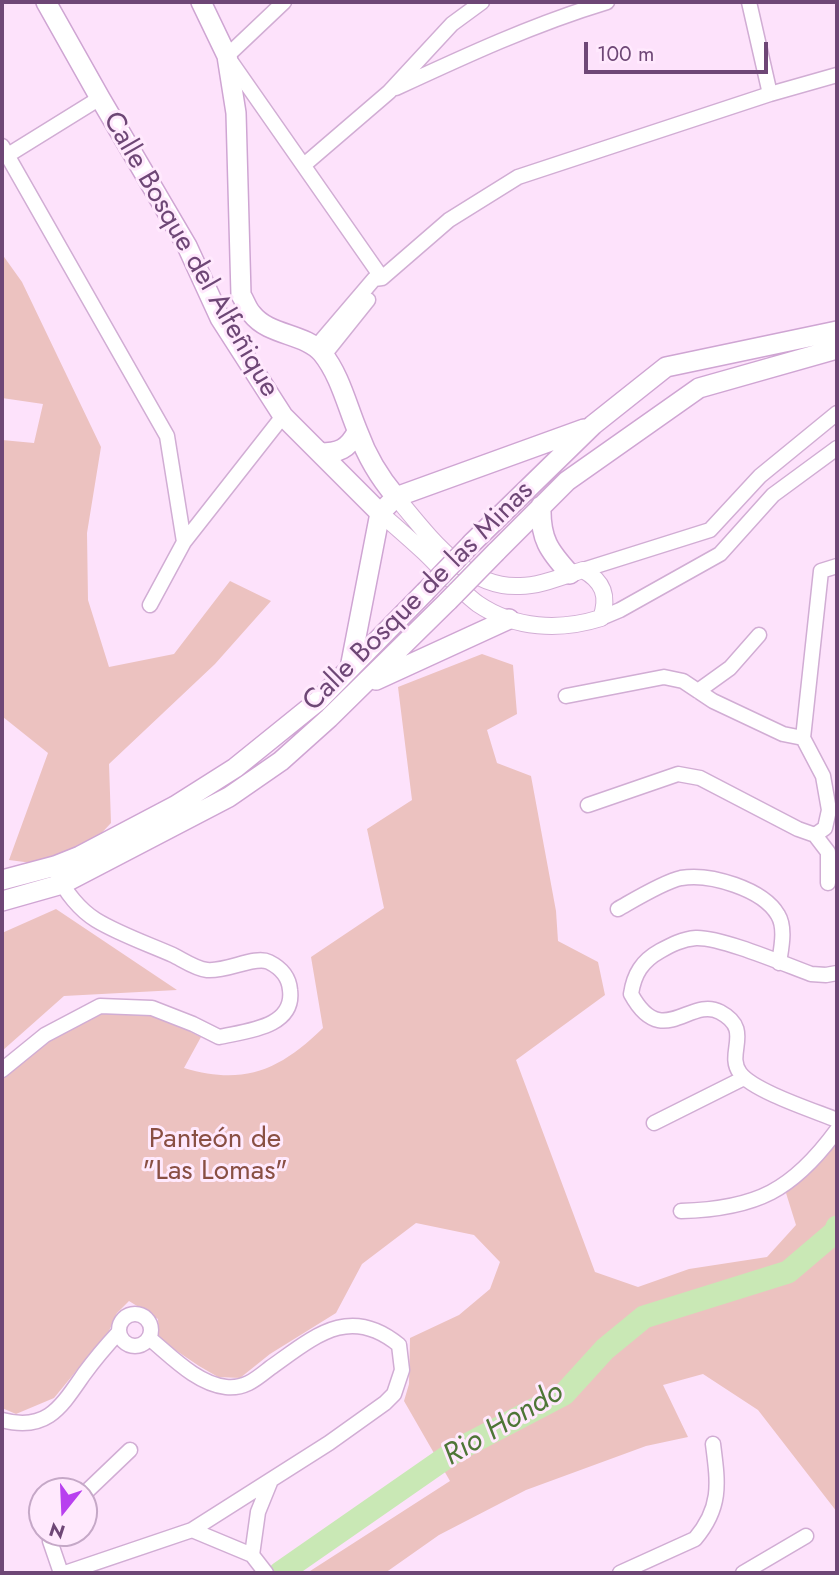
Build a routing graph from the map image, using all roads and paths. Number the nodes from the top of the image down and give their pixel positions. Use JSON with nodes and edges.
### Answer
{"nodes":[{"id":1,"x":46,"y":2,"type":"edge"},
{"id":2,"x":201,"y":2,"type":"edge"},
{"id":3,"x":284,"y":2,"type":"edge"},
{"id":4,"x":482,"y":2,"type":"edge"},
{"id":5,"x":607,"y":2,"type":"edge"},
{"id":6,"x":749,"y":2,"type":"edge"},
{"id":7,"x":227,"y":56,"type":"junction"},
{"id":8,"x":837,"y":75,"type":"edge"},
{"id":9,"x":389,"y":92,"type":"junction"},
{"id":10,"x":770,"y":94,"type":"junction"},
{"id":11,"x":100,"y":98,"type":"junction"},
{"id":12,"x":5,"y":150,"type":"edge"},
{"id":13,"x":304,"y":165,"type":"junction"},
{"id":14,"x":382,"y":278,"type":"junction"},
{"id":15,"x":270,"y":328,"type":"junction"},
{"id":16,"x":837,"y":331,"type":"edge"},
{"id":17,"x":837,"y":349,"type":"edge"},
{"id":18,"x":320,"y":351,"type":"junction"},
{"id":19,"x":243,"y":353,"type":"junction"},
{"id":20,"x":837,"y":413,"type":"edge"},
{"id":21,"x":283,"y":416,"type":"junction"},
{"id":22,"x":593,"y":425,"type":"junction"},
{"id":23,"x":358,"y":432,"type":"junction"},
{"id":24,"x":837,"y":448,"type":"edge"},
{"id":25,"x":320,"y":453,"type":"junction"},
{"id":26,"x":396,"y":497,"type":"junction"},
{"id":27,"x":541,"y":506,"type":"junction"},
{"id":28,"x":380,"y":513,"type":"junction"},
{"id":29,"x":184,"y":542,"type":"junction"},
{"id":30,"x":837,"y":566,"type":"edge"},
{"id":31,"x":577,"y":572,"type":"junction"},
{"id":32,"x":150,"y":605,"type":"dead end"},
{"id":33,"x":601,"y":618,"type":"junction"},
{"id":34,"x":509,"y":620,"type":"junction"},
{"id":35,"x":758,"y":635,"type":"dead end"},
{"id":36,"x":351,"y":668,"type":"junction"},
{"id":37,"x":362,"y":686,"type":"junction"},
{"id":38,"x":698,"y":691,"type":"junction"},
{"id":39,"x":566,"y":696,"type":"dead end"},
{"id":40,"x":803,"y":738,"type":"junction"},
{"id":41,"x":588,"y":805,"type":"dead end"},
{"id":42,"x":820,"y":831,"type":"junction"},
{"id":43,"x":58,"y":875,"type":"junction"},
{"id":44,"x":2,"y":880,"type":"edge"},
{"id":45,"x":828,"y":883,"type":"dead end"},
{"id":46,"x":2,"y":901,"type":"edge"},
{"id":47,"x":618,"y":909,"type":"dead end"},
{"id":48,"x":779,"y":963,"type":"junction"},
{"id":49,"x":837,"y":972,"type":"edge"},
{"id":50,"x":2,"y":1070,"type":"edge"},
{"id":51,"x":744,"y":1077,"type":"junction"},
{"id":52,"x":837,"y":1120,"type":"edge"},
{"id":53,"x":654,"y":1123,"type":"dead end"},
{"id":54,"x":837,"y":1130,"type":"edge"},
{"id":55,"x":681,"y":1211,"type":"dead end"},
{"id":56,"x":120,"y":1332,"type":"junction"},
{"id":57,"x":149,"y":1338,"type":"junction"},
{"id":58,"x":2,"y":1420,"type":"edge"},
{"id":59,"x":713,"y":1444,"type":"dead end"},
{"id":60,"x":130,"y":1450,"type":"dead end"},
{"id":61,"x":271,"y":1480,"type":"junction"},
{"id":62,"x":98,"y":1481,"type":"edge"},
{"id":63,"x":192,"y":1530,"type":"junction"},
{"id":64,"x":806,"y":1536,"type":"dead end"},
{"id":65,"x":52,"y":1547,"type":"edge"},
{"id":66,"x":259,"y":1563,"type":"edge"},
{"id":67,"x":63,"y":1573,"type":"edge"},
{"id":68,"x":620,"y":1573,"type":"edge"},
{"id":69,"x":743,"y":1573,"type":"edge"}],
"edges":[{"from":1,"to":11,"type":"main road","name":"Calle Bosque del Alfeñique"},
{"from":2,"to":7,"type":"main road"},
{"from":3,"to":7,"type":"street"},
{"from":4,"to":9,"type":"street"},
{"from":5,"to":9,"type":"street"},
{"from":6,"to":10,"type":"street"},
{"from":7,"to":13,"type":"street"},
{"from":7,"to":15,"type":"main road"},
{"from":8,"to":10,"type":"street"},
{"from":9,"to":13,"type":"street"},
{"from":10,"to":14,"type":"street"},
{"from":11,"to":12,"type":"street"},
{"from":11,"to":19,"type":"main road","name":"Calle Bosque del Alfeñique"},
{"from":12,"to":29,"type":"street"},
{"from":13,"to":14,"type":"street"},
{"from":14,"to":18,"type":"street"},
{"from":15,"to":18,"type":"main road","name":"Calle Bosque del Alfeñique"},
{"from":15,"to":19,"type":"main road"},
{"from":16,"to":22,"type":"main road","name":"Calle Bosque de las Minas"},
{"from":17,"to":27,"type":"main road","name":"Calle Bosque de las Minas"},
{"from":18,"to":23,"type":"main road"},
{"from":19,"to":21,"type":"main road","name":"Calle Bosque del Alfeñique"},
{"from":20,"to":31,"type":"street"},
{"from":21,"to":25,"type":"main road","name":"Calle Bosque del Alfeñique"},
{"from":21,"to":29,"type":"street"},
{"from":22,"to":26,"type":"main road"},
{"from":22,"to":36,"type":"main road","name":"Calle Bosque de las Minas","bridge":true},
{"from":23,"to":25,"type":"main road"},
{"from":23,"to":26,"type":"main road"},
{"from":24,"to":33,"type":"street"},
{"from":25,"to":28,"type":"main road","name":"Calle Bosque del Alfeñique"},
{"from":26,"to":28,"type":"main road"},
{"from":26,"to":31,"type":"street"},
{"from":27,"to":31,"type":"main road"},
{"from":27,"to":37,"type":"main road","name":"Calle Bosque de las Minas","bridge":true},
{"from":28,"to":34,"type":"street","name":"Calle Bosque del Alfeñique"},
{"from":28,"to":36,"type":"main road"},
{"from":29,"to":32,"type":"street"},
{"from":30,"to":40,"type":"street"},
{"from":31,"to":33,"type":"street"},
{"from":33,"to":34,"type":"street","name":"Calle Bosque del Alfeñique"},
{"from":34,"to":37,"type":"main road"},
{"from":35,"to":38,"type":"street"},
{"from":36,"to":43,"type":"main road","name":"Calle Bosque de las Minas"},
{"from":37,"to":43,"type":"main road","name":"Calle Bosque de las Minas"},
{"from":38,"to":39,"type":"street"},
{"from":38,"to":40,"type":"street"},
{"from":40,"to":42,"type":"street"},
{"from":41,"to":42,"type":"street"},
{"from":42,"to":45,"type":"street"},
{"from":43,"to":44,"type":"main road","name":"Calle Bosque de las Minas"},
{"from":43,"to":46,"type":"main road","name":"Calle Bosque de las Minas"},
{"from":43,"to":50,"type":"street"},
{"from":47,"to":48,"type":"street"},
{"from":48,"to":49,"type":"street"},
{"from":48,"to":51,"type":"street"},
{"from":51,"to":52,"type":"street"},
{"from":51,"to":53,"type":"street"},
{"from":54,"to":55,"type":"street"},
{"from":56,"to":57,"type":"street"},
{"from":56,"to":57,"type":"street"},
{"from":56,"to":58,"type":"street"},
{"from":57,"to":61,"type":"street"},
{"from":59,"to":68,"type":"street"},
{"from":60,"to":62,"type":"street"},
{"from":61,"to":63,"type":"street"},
{"from":61,"to":66,"type":"street"},
{"from":63,"to":66,"type":"street"},
{"from":63,"to":67,"type":"street"},
{"from":64,"to":69,"type":"street"},
{"from":65,"to":67,"type":"street"}]}
